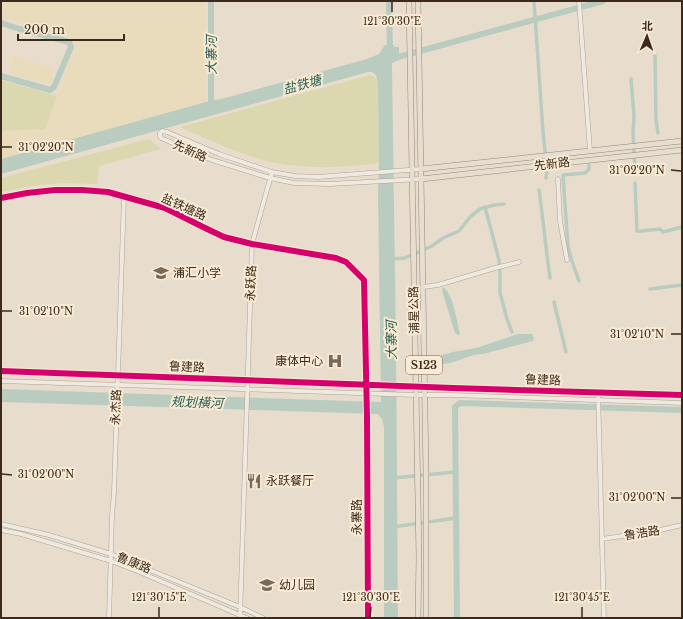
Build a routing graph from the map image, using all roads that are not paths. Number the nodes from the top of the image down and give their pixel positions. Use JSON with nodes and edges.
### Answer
{"nodes":[{"id":1,"x":409,"y":1,"type":"edge"},
{"id":2,"x":418,"y":1,"type":"edge"},
{"id":3,"x":579,"y":1,"type":"edge"},
{"id":4,"x":682,"y":141,"type":"edge"},
{"id":5,"x":682,"y":150,"type":"edge"},
{"id":6,"x":590,"y":151,"type":"junction"},
{"id":7,"x":421,"y":169,"type":"junction"},
{"id":8,"x":412,"y":170,"type":"junction"},
{"id":9,"x":272,"y":172,"type":"junction"},
{"id":10,"x":270,"y":178,"type":"junction"},
{"id":11,"x":421,"y":179,"type":"junction"},
{"id":12,"x":558,"y":179,"type":"dead end"},
{"id":13,"x":412,"y":180,"type":"junction"},
{"id":14,"x":124,"y":197,"type":"junction"},
{"id":15,"x":1,"y":198,"type":"edge"},
{"id":16,"x":252,"y":244,"type":"junction"},
{"id":17,"x":567,"y":260,"type":"dead end"},
{"id":18,"x":519,"y":262,"type":"dead end"},
{"id":19,"x":423,"y":287,"type":"junction"},
{"id":20,"x":1,"y":371,"type":"edge"},
{"id":21,"x":118,"y":376,"type":"junction"},
{"id":22,"x":248,"y":380,"type":"junction"},
{"id":23,"x":1,"y":381,"type":"edge"},
{"id":24,"x":117,"y":385,"type":"junction"},
{"id":25,"x":366,"y":385,"type":"junction"},
{"id":26,"x":416,"y":386,"type":"junction"},
{"id":27,"x":424,"y":387,"type":"junction"},
{"id":28,"x":248,"y":389,"type":"junction"},
{"id":29,"x":598,"y":392,"type":"junction"},
{"id":30,"x":367,"y":394,"type":"junction"},
{"id":31,"x":416,"y":395,"type":"junction"},
{"id":32,"x":425,"y":395,"type":"junction"},
{"id":33,"x":682,"y":395,"type":"edge"},
{"id":34,"x":598,"y":400,"type":"junction"},
{"id":35,"x":682,"y":403,"type":"edge"},
{"id":36,"x":1,"y":524,"type":"edge"},
{"id":37,"x":682,"y":525,"type":"edge"},
{"id":38,"x":1,"y":530,"type":"edge"},
{"id":39,"x":602,"y":539,"type":"junction"},
{"id":40,"x":111,"y":554,"type":"junction"},
{"id":41,"x":111,"y":560,"type":"junction"},
{"id":42,"x":240,"y":607,"type":"junction"},
{"id":43,"x":240,"y":616,"type":"edge"},
{"id":44,"x":109,"y":618,"type":"edge"},
{"id":45,"x":247,"y":618,"type":"edge"},
{"id":46,"x":262,"y":618,"type":"edge"},
{"id":47,"x":368,"y":618,"type":"edge"},
{"id":48,"x":418,"y":618,"type":"edge"},
{"id":49,"x":426,"y":618,"type":"edge"},
{"id":50,"x":604,"y":618,"type":"edge"}],
"edges":[{"from":1,"to":8,"type":"main road","name":"浦星公路","number":"S123"},
{"from":2,"to":7,"type":"main road","name":"浦星公路","number":"S123"},
{"from":3,"to":6,"type":"street"},
{"from":4,"to":6,"type":"main road","name":"先新路"},
{"from":5,"to":11,"type":"main road","name":"先新路"},
{"from":6,"to":7,"type":"main road","name":"先新路"},
{"from":7,"to":8,"type":"street","name":"先新路"},
{"from":7,"to":11,"type":"main road","name":"浦星公路","number":"S123"},
{"from":8,"to":9,"type":"street","name":"先新路"},
{"from":8,"to":13,"type":"main road","name":"浦星公路","number":"S123"},
{"from":9,"to":10,"type":"street","name":"永跃路"},
{"from":9,"to":10,"type":"street","name":"先新路"},
{"from":10,"to":13,"type":"street","name":"先新路"},
{"from":10,"to":16,"type":"street","name":"永跃路"},
{"from":11,"to":13,"type":"street","name":"先新路"},
{"from":11,"to":19,"type":"main road","name":"浦星公路","number":"S123"},
{"from":12,"to":17,"type":"street"},
{"from":13,"to":26,"type":"main road","name":"浦星公路","number":"S123"},
{"from":14,"to":15,"type":"street","name":"盐铁塘路"},
{"from":14,"to":16,"type":"street","name":"盐铁塘路"},
{"from":14,"to":21,"type":"street","name":"永杰路"},
{"from":16,"to":22,"type":"street","name":"永跃路"},
{"from":16,"to":25,"type":"street","name":"盐铁塘路"},
{"from":18,"to":19,"type":"street"},
{"from":19,"to":27,"type":"main road","name":"浦星公路","number":"S123"},
{"from":20,"to":21,"type":"street","name":"鲁建路"},
{"from":21,"to":22,"type":"street","name":"鲁建路"},
{"from":21,"to":24,"type":"street","name":"永杰路"},
{"from":22,"to":25,"type":"street","name":"鲁建路"},
{"from":22,"to":28,"type":"street","name":"永跃路"},
{"from":23,"to":24,"type":"street","name":"鲁建路"},
{"from":24,"to":28,"type":"street","name":"鲁建路"},
{"from":24,"to":40,"type":"street","name":"永杰路"},
{"from":25,"to":26,"type":"street","name":"鲁建路"},
{"from":25,"to":30,"type":"street"},
{"from":26,"to":27,"type":"street","name":"鲁建路"},
{"from":26,"to":31,"type":"main road","name":"浦星公路","number":"S123"},
{"from":27,"to":29,"type":"street","name":"鲁建路"},
{"from":27,"to":32,"type":"main road","name":"浦星公路","number":"S123"},
{"from":28,"to":30,"type":"street","name":"鲁建路"},
{"from":28,"to":42,"type":"street","name":"永跃路"},
{"from":29,"to":33,"type":"street","name":"鲁建路"},
{"from":29,"to":34,"type":"street"},
{"from":30,"to":31,"type":"street","name":"鲁建路"},
{"from":30,"to":47,"type":"street","name":"永寨路"},
{"from":31,"to":32,"type":"street","name":"鲁建路"},
{"from":31,"to":48,"type":"main road","name":"浦星公路","number":"S123"},
{"from":32,"to":34,"type":"street","name":"鲁建路"},
{"from":32,"to":49,"type":"main road","name":"浦星公路","number":"S123"},
{"from":34,"to":35,"type":"street","name":"鲁建路"},
{"from":34,"to":39,"type":"street"},
{"from":36,"to":40,"type":"street","name":"鲁康路"},
{"from":37,"to":39,"type":"street","name":"鲁浩路"},
{"from":38,"to":41,"type":"street","name":"鲁康路"},
{"from":39,"to":50,"type":"street"},
{"from":40,"to":41,"type":"street","name":"永杰路"},
{"from":40,"to":42,"type":"street","name":"鲁康路"},
{"from":41,"to":43,"type":"street","name":"鲁康路"},
{"from":41,"to":44,"type":"street","name":"永杰路"},
{"from":42,"to":43,"type":"street"},
{"from":42,"to":46,"type":"street","name":"鲁康路"},
{"from":43,"to":45,"type":"street","name":"鲁康路"}]}
